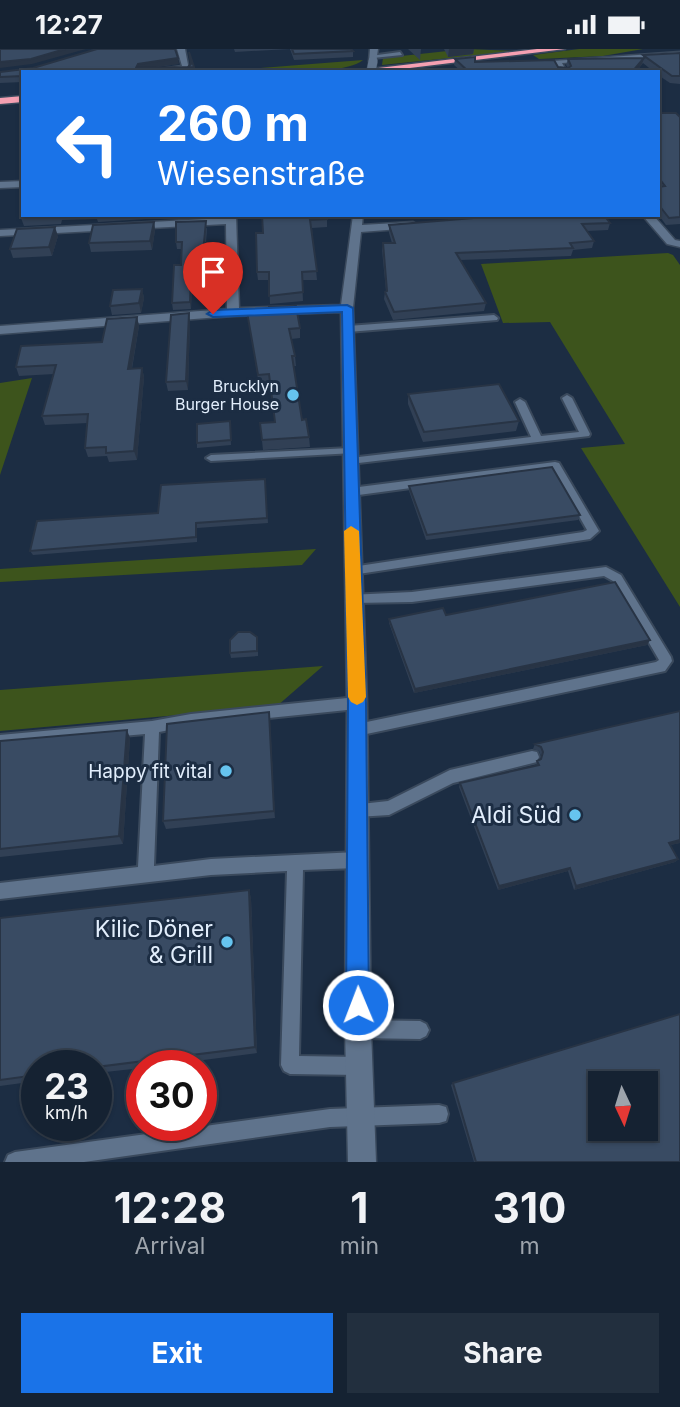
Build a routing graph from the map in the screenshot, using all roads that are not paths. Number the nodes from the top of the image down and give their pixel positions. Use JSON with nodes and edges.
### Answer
{"nodes":[{"id":1,"x":181,"y":49,"type":"edge"},
{"id":2,"x":561,"y":49,"type":"edge"},
{"id":3,"x":400,"y":54,"type":"dead end"},
{"id":4,"x":373,"y":55,"type":"edge"},
{"id":5,"x":678,"y":55,"type":"edge"},
{"id":6,"x":165,"y":70,"type":"edge"},
{"id":7,"x":367,"y":70,"type":"edge"},
{"id":8,"x":562,"y":70,"type":"edge"},
{"id":9,"x":21,"y":99,"type":"edge"},
{"id":10,"x":0,"y":101,"type":"edge"},
{"id":11,"x":21,"y":184,"type":"edge"},
{"id":12,"x":0,"y":185,"type":"edge"},
{"id":13,"x":649,"y":217,"type":"edge"},
{"id":14,"x":231,"y":218,"type":"edge"},
{"id":15,"x":357,"y":222,"type":"edge"},
{"id":16,"x":425,"y":223,"type":"edge"},
{"id":17,"x":0,"y":233,"type":"edge"},
{"id":18,"x":680,"y":244,"type":"edge"},
{"id":19,"x":347,"y":308,"type":"junction"},
{"id":20,"x":233,"y":312,"type":"junction"},
{"id":21,"x":494,"y":318,"type":"dead end"},
{"id":22,"x":348,"y":329,"type":"junction"},
{"id":23,"x":0,"y":330,"type":"edge"},
{"id":24,"x":567,"y":398,"type":"dead end"},
{"id":25,"x":520,"y":402,"type":"dead end"},
{"id":26,"x":537,"y":439,"type":"junction"},
{"id":27,"x":350,"y":456,"type":"junction"},
{"id":28,"x":211,"y":458,"type":"dead end"},
{"id":29,"x":351,"y":492,"type":"junction"},
{"id":30,"x":352,"y":571,"type":"junction"},
{"id":31,"x":353,"y":598,"type":"junction"},
{"id":32,"x":357,"y":703,"type":"junction"},
{"id":33,"x":152,"y":727,"type":"junction"},
{"id":34,"x":357,"y":730,"type":"junction"},
{"id":35,"x":0,"y":740,"type":"edge"},
{"id":36,"x":531,"y":757,"type":"dead end"},
{"id":37,"x":356,"y":810,"type":"junction"},
{"id":38,"x":356,"y":860,"type":"junction"},
{"id":39,"x":295,"y":863,"type":"junction"},
{"id":40,"x":146,"y":874,"type":"junction"},
{"id":41,"x":0,"y":891,"type":"edge"},
{"id":42,"x":358,"y":1029,"type":"junction"},
{"id":43,"x":420,"y":1030,"type":"dead end"},
{"id":44,"x":359,"y":1066,"type":"junction"},
{"id":45,"x":439,"y":1114,"type":"dead end"},
{"id":46,"x":360,"y":1116,"type":"junction"},
{"id":47,"x":56,"y":1159,"type":"edge"},
{"id":48,"x":15,"y":1162,"type":"edge"},
{"id":49,"x":362,"y":1162,"type":"edge"}],
"edges":[{"from":1,"to":6,"type":"street"},
{"from":2,"to":7,"type":"highway"},
{"from":3,"to":4,"type":"lane"},
{"from":5,"to":8,"type":"street"},
{"from":9,"to":10,"type":"highway"},
{"from":11,"to":12,"type":"street"},
{"from":13,"to":18,"type":"street"},
{"from":14,"to":17,"type":"street"},
{"from":14,"to":20,"type":"street"},
{"from":15,"to":16,"type":"street"},
{"from":15,"to":19,"type":"street"},
{"from":19,"to":20,"type":"street"},
{"from":19,"to":22,"type":"street"},
{"from":20,"to":23,"type":"street"},
{"from":21,"to":22,"type":"lane"},
{"from":22,"to":27,"type":"street"},
{"from":24,"to":26,"type":"lane"},
{"from":25,"to":26,"type":"lane"},
{"from":26,"to":27,"type":"lane"},
{"from":27,"to":28,"type":"lane"},
{"from":27,"to":29,"type":"street"},
{"from":29,"to":30,"type":"street"},
{"from":29,"to":30,"type":"lane"},
{"from":30,"to":31,"type":"street"},
{"from":31,"to":32,"type":"street"},
{"from":31,"to":34,"type":"lane"},
{"from":32,"to":33,"type":"lane"},
{"from":32,"to":34,"type":"street"},
{"from":33,"to":35,"type":"lane"},
{"from":33,"to":40,"type":"lane"},
{"from":34,"to":37,"type":"street"},
{"from":36,"to":37,"type":"lane"},
{"from":37,"to":38,"type":"street"},
{"from":38,"to":39,"type":"lane"},
{"from":38,"to":42,"type":"street"},
{"from":39,"to":40,"type":"lane"},
{"from":39,"to":44,"type":"lane"},
{"from":40,"to":41,"type":"lane"},
{"from":42,"to":43,"type":"lane"},
{"from":42,"to":44,"type":"street"},
{"from":44,"to":46,"type":"street"},
{"from":45,"to":46,"type":"lane"},
{"from":46,"to":47,"type":"lane"},
{"from":46,"to":49,"type":"street"},
{"from":47,"to":48,"type":"lane"}]}
